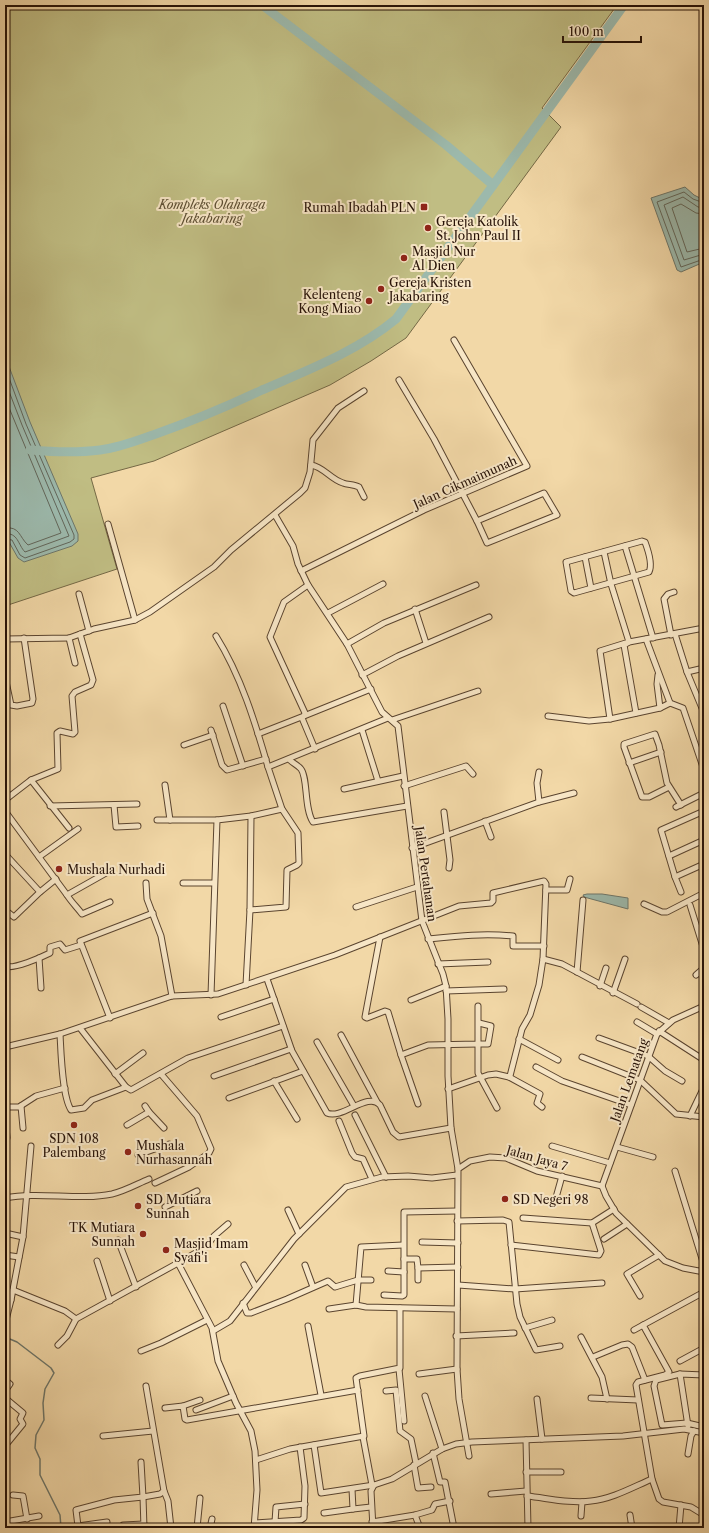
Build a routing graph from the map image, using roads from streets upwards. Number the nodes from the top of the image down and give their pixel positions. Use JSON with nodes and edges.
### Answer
{"nodes":[{"id":1,"x":454,"y":340,"type":"dead end"},
{"id":2,"x":399,"y":380,"type":"dead end"},
{"id":3,"x":364,"y":391,"type":"dead end"},
{"id":4,"x":311,"y":465,"type":"junction"},
{"id":5,"x":462,"y":494,"type":"junction"},
{"id":6,"x":364,"y":497,"type":"dead end"},
{"id":7,"x":274,"y":515,"type":"junction"},
{"id":8,"x":477,"y":521,"type":"junction"},
{"id":9,"x":108,"y":524,"type":"dead end"},
{"id":10,"x":625,"y":546,"type":"junction"},
{"id":11,"x":604,"y":552,"type":"junction"},
{"id":12,"x":585,"y":557,"type":"junction"},
{"id":13,"x":301,"y":570,"type":"junction"},
{"id":14,"x":633,"y":577,"type":"junction"},
{"id":15,"x":611,"y":583,"type":"junction"},
{"id":16,"x":383,"y":584,"type":"dead end"},
{"id":17,"x":308,"y":585,"type":"junction"},
{"id":18,"x":476,"y":585,"type":"dead end"},
{"id":19,"x":591,"y":588,"type":"junction"},
{"id":20,"x":674,"y":592,"type":"dead end"},
{"id":21,"x":79,"y":594,"type":"dead end"},
{"id":22,"x":415,"y":610,"type":"junction"},
{"id":23,"x":328,"y":613,"type":"junction"},
{"id":24,"x":490,"y":617,"type":"dead end"},
{"id":25,"x":135,"y":620,"type":"junction"},
{"id":26,"x":704,"y":628,"type":"edge"},
{"id":27,"x":89,"y":631,"type":"junction"},
{"id":28,"x":80,"y":634,"type":"junction"},
{"id":29,"x":673,"y":634,"type":"junction"},
{"id":30,"x":216,"y":636,"type":"dead end"},
{"id":31,"x":24,"y":638,"type":"junction"},
{"id":32,"x":69,"y":638,"type":"junction"},
{"id":33,"x":653,"y":638,"type":"junction"},
{"id":34,"x":5,"y":639,"type":"edge"},
{"id":35,"x":646,"y":639,"type":"junction"},
{"id":36,"x":629,"y":642,"type":"junction"},
{"id":37,"x":347,"y":644,"type":"junction"},
{"id":38,"x":426,"y":644,"type":"junction"},
{"id":39,"x":75,"y":663,"type":"dead end"},
{"id":40,"x":704,"y":668,"type":"edge"},
{"id":41,"x":687,"y":672,"type":"junction"},
{"id":42,"x":362,"y":675,"type":"junction"},
{"id":43,"x":658,"y":675,"type":"junction"},
{"id":44,"x":5,"y":677,"type":"edge"},
{"id":45,"x":370,"y":690,"type":"junction"},
{"id":46,"x":478,"y":691,"type":"dead end"},
{"id":47,"x":704,"y":696,"type":"edge"},
{"id":48,"x":698,"y":697,"type":"junction"},
{"id":49,"x":670,"y":704,"type":"junction"},
{"id":50,"x":222,"y":706,"type":"dead end"},
{"id":51,"x":660,"y":708,"type":"junction"},
{"id":52,"x":636,"y":713,"type":"junction"},
{"id":53,"x":704,"y":713,"type":"edge"},
{"id":54,"x":548,"y":716,"type":"dead end"},
{"id":55,"x":303,"y":717,"type":"junction"},
{"id":56,"x":390,"y":719,"type":"junction"},
{"id":57,"x":610,"y":719,"type":"junction"},
{"id":58,"x":362,"y":730,"type":"junction"},
{"id":59,"x":258,"y":734,"type":"junction"},
{"id":60,"x":184,"y":745,"type":"dead end"},
{"id":61,"x":315,"y":749,"type":"junction"},
{"id":62,"x":661,"y":752,"type":"junction"},
{"id":63,"x":266,"y":759,"type":"junction"},
{"id":64,"x":289,"y":759,"type":"junction"},
{"id":65,"x":630,"y":763,"type":"junction"},
{"id":66,"x":243,"y":766,"type":"junction"},
{"id":67,"x":268,"y":767,"type":"junction"},
{"id":68,"x":704,"y":770,"type":"edge"},
{"id":69,"x":539,"y":772,"type":"dead end"},
{"id":70,"x":473,"y":774,"type":"dead end"},
{"id":71,"x":403,"y":776,"type":"junction"},
{"id":72,"x":30,"y":780,"type":"junction"},
{"id":73,"x":378,"y":781,"type":"junction"},
{"id":74,"x":5,"y":785,"type":"edge"},
{"id":75,"x":165,"y":785,"type":"dead end"},
{"id":76,"x":404,"y":786,"type":"junction"},
{"id":77,"x":669,"y":787,"type":"junction"},
{"id":78,"x":344,"y":789,"type":"dead end"},
{"id":79,"x":574,"y":793,"type":"dead end"},
{"id":80,"x":704,"y":793,"type":"edge"},
{"id":81,"x":7,"y":798,"type":"edge"},
{"id":82,"x":539,"y":802,"type":"junction"},
{"id":83,"x":137,"y":804,"type":"dead end"},
{"id":84,"x":114,"y":805,"type":"junction"},
{"id":85,"x":50,"y":806,"type":"junction"},
{"id":86,"x":407,"y":806,"type":"junction"},
{"id":87,"x":282,"y":809,"type":"junction"},
{"id":88,"x":5,"y":811,"type":"edge"},
{"id":89,"x":704,"y":811,"type":"edge"},
{"id":90,"x":444,"y":812,"type":"dead end"},
{"id":91,"x":251,"y":816,"type":"junction"},
{"id":92,"x":158,"y":820,"type":"dead end"},
{"id":93,"x":170,"y":820,"type":"junction"},
{"id":94,"x":217,"y":820,"type":"junction"},
{"id":95,"x":485,"y":821,"type":"junction"},
{"id":96,"x":138,"y":826,"type":"dead end"},
{"id":97,"x":69,"y":828,"type":"dead end"},
{"id":98,"x":78,"y":829,"type":"dead end"},
{"id":99,"x":446,"y":836,"type":"junction"},
{"id":100,"x":490,"y":837,"type":"dead end"},
{"id":101,"x":704,"y":840,"type":"edge"},
{"id":102,"x":412,"y":848,"type":"junction"},
{"id":103,"x":5,"y":854,"type":"edge"},
{"id":104,"x":669,"y":856,"type":"junction"},
{"id":105,"x":39,"y":857,"type":"junction"},
{"id":106,"x":704,"y":864,"type":"edge"},
{"id":107,"x":449,"y":868,"type":"dead end"},
{"id":108,"x":106,"y":873,"type":"dead end"},
{"id":109,"x":675,"y":877,"type":"junction"},
{"id":110,"x":56,"y":879,"type":"junction"},
{"id":111,"x":570,"y":879,"type":"dead end"},
{"id":112,"x":146,"y":883,"type":"dead end"},
{"id":113,"x":183,"y":883,"type":"dead end"},
{"id":114,"x":214,"y":883,"type":"junction"},
{"id":115,"x":417,"y":887,"type":"junction"},
{"id":116,"x":546,"y":890,"type":"junction"},
{"id":117,"x":40,"y":892,"type":"junction"},
{"id":118,"x":681,"y":892,"type":"dead end"},
{"id":119,"x":704,"y":893,"type":"edge"},
{"id":120,"x":67,"y":895,"type":"junction"},
{"id":121,"x":583,"y":900,"type":"dead end"},
{"id":122,"x":110,"y":902,"type":"dead end"},
{"id":123,"x":644,"y":904,"type":"dead end"},
{"id":124,"x":690,"y":905,"type":"dead end"},
{"id":125,"x":356,"y":907,"type":"dead end"},
{"id":126,"x":5,"y":910,"type":"edge"},
{"id":127,"x":250,"y":910,"type":"junction"},
{"id":128,"x":153,"y":913,"type":"junction"},
{"id":129,"x":422,"y":921,"type":"junction"},
{"id":130,"x":380,"y":937,"type":"junction"},
{"id":131,"x":428,"y":938,"type":"junction"},
{"id":132,"x":81,"y":945,"type":"junction"},
{"id":133,"x":544,"y":946,"type":"junction"},
{"id":134,"x":704,"y":950,"type":"edge"},
{"id":135,"x":39,"y":958,"type":"junction"},
{"id":136,"x":543,"y":959,"type":"junction"},
{"id":137,"x":626,"y":959,"type":"dead end"},
{"id":138,"x":488,"y":962,"type":"dead end"},
{"id":139,"x":438,"y":964,"type":"junction"},
{"id":140,"x":5,"y":966,"type":"edge"},
{"id":141,"x":606,"y":968,"type":"dead end"},
{"id":142,"x":704,"y":968,"type":"edge"},
{"id":143,"x":577,"y":972,"type":"junction"},
{"id":144,"x":696,"y":975,"type":"dead end"},
{"id":145,"x":267,"y":979,"type":"junction"},
{"id":146,"x":246,"y":985,"type":"junction"},
{"id":147,"x":600,"y":986,"type":"junction"},
{"id":148,"x":41,"y":988,"type":"dead end"},
{"id":149,"x":446,"y":988,"type":"junction"},
{"id":150,"x":504,"y":989,"type":"dead end"},
{"id":151,"x":613,"y":993,"type":"junction"},
{"id":152,"x":211,"y":995,"type":"junction"},
{"id":153,"x":172,"y":996,"type":"junction"},
{"id":154,"x":274,"y":999,"type":"junction"},
{"id":155,"x":411,"y":1000,"type":"dead end"},
{"id":156,"x":478,"y":1006,"type":"dead end"},
{"id":157,"x":704,"y":1006,"type":"edge"},
{"id":158,"x":221,"y":1017,"type":"dead end"},
{"id":159,"x":110,"y":1018,"type":"junction"},
{"id":160,"x":637,"y":1022,"type":"dead end"},
{"id":161,"x":479,"y":1023,"type":"junction"},
{"id":162,"x":669,"y":1023,"type":"junction"},
{"id":163,"x":283,"y":1026,"type":"junction"},
{"id":164,"x":80,"y":1028,"type":"junction"},
{"id":165,"x":658,"y":1033,"type":"junction"},
{"id":166,"x":60,"y":1034,"type":"junction"},
{"id":167,"x":341,"y":1035,"type":"dead end"},
{"id":168,"x":599,"y":1038,"type":"dead end"},
{"id":169,"x":519,"y":1039,"type":"junction"},
{"id":170,"x":317,"y":1042,"type":"dead end"},
{"id":171,"x":448,"y":1044,"type":"junction"},
{"id":172,"x":478,"y":1044,"type":"junction"},
{"id":173,"x":5,"y":1047,"type":"edge"},
{"id":174,"x":291,"y":1049,"type":"junction"},
{"id":175,"x":143,"y":1053,"type":"dead end"},
{"id":176,"x":401,"y":1055,"type":"junction"},
{"id":177,"x":648,"y":1056,"type":"junction"},
{"id":178,"x":582,"y":1057,"type":"dead end"},
{"id":179,"x":558,"y":1060,"type":"dead end"},
{"id":180,"x":704,"y":1060,"type":"edge"},
{"id":181,"x":536,"y":1067,"type":"dead end"},
{"id":182,"x":303,"y":1071,"type":"junction"},
{"id":183,"x":115,"y":1074,"type":"junction"},
{"id":184,"x":161,"y":1074,"type":"junction"},
{"id":185,"x":214,"y":1076,"type":"dead end"},
{"id":186,"x":509,"y":1077,"type":"junction"},
{"id":187,"x":481,"y":1078,"type":"junction"},
{"id":188,"x":640,"y":1080,"type":"junction"},
{"id":189,"x":274,"y":1081,"type":"junction"},
{"id":190,"x":682,"y":1081,"type":"dead end"},
{"id":191,"x":126,"y":1087,"type":"junction"},
{"id":192,"x":64,"y":1088,"type":"junction"},
{"id":193,"x":448,"y":1089,"type":"junction"},
{"id":194,"x":702,"y":1091,"type":"dead end"},
{"id":195,"x":228,"y":1098,"type":"dead end"},
{"id":196,"x":377,"y":1102,"type":"junction"},
{"id":197,"x":418,"y":1104,"type":"dead end"},
{"id":198,"x":631,"y":1105,"type":"junction"},
{"id":199,"x":21,"y":1106,"type":"junction"},
{"id":200,"x":145,"y":1106,"type":"dead end"},
{"id":201,"x":354,"y":1106,"type":"junction"},
{"id":202,"x":5,"y":1107,"type":"edge"},
{"id":203,"x":542,"y":1107,"type":"dead end"},
{"id":204,"x":497,"y":1108,"type":"dead end"},
{"id":205,"x":149,"y":1112,"type":"junction"},
{"id":206,"x":5,"y":1115,"type":"edge"},
{"id":207,"x":355,"y":1115,"type":"dead end"},
{"id":208,"x":690,"y":1116,"type":"junction"},
{"id":209,"x":704,"y":1117,"type":"edge"},
{"id":210,"x":297,"y":1119,"type":"dead end"},
{"id":211,"x":339,"y":1121,"type":"dead end"},
{"id":212,"x":126,"y":1125,"type":"dead end"},
{"id":213,"x":23,"y":1128,"type":"dead end"},
{"id":214,"x":164,"y":1128,"type":"dead end"},
{"id":215,"x":451,"y":1128,"type":"junction"},
{"id":216,"x":5,"y":1139,"type":"edge"},
{"id":217,"x":169,"y":1144,"type":"dead end"},
{"id":218,"x":31,"y":1146,"type":"dead end"},
{"id":219,"x":552,"y":1146,"type":"dead end"},
{"id":220,"x":616,"y":1147,"type":"junction"},
{"id":221,"x":138,"y":1155,"type":"dead end"},
{"id":222,"x":653,"y":1157,"type":"dead end"},
{"id":223,"x":610,"y":1163,"type":"junction"},
{"id":224,"x":458,"y":1169,"type":"junction"},
{"id":225,"x":675,"y":1171,"type":"dead end"},
{"id":226,"x":457,"y":1175,"type":"junction"},
{"id":227,"x":562,"y":1176,"type":"junction"},
{"id":228,"x":386,"y":1177,"type":"junction"},
{"id":229,"x":149,"y":1179,"type":"dead end"},
{"id":230,"x":372,"y":1179,"type":"junction"},
{"id":231,"x":155,"y":1183,"type":"dead end"},
{"id":232,"x":602,"y":1186,"type":"junction"},
{"id":233,"x":197,"y":1191,"type":"dead end"},
{"id":234,"x":27,"y":1196,"type":"junction"},
{"id":235,"x":5,"y":1198,"type":"edge"},
{"id":236,"x":555,"y":1201,"type":"dead end"},
{"id":237,"x":165,"y":1207,"type":"dead end"},
{"id":238,"x":614,"y":1209,"type":"junction"},
{"id":239,"x":288,"y":1210,"type":"dead end"},
{"id":240,"x":457,"y":1211,"type":"junction"},
{"id":241,"x":523,"y":1218,"type":"dead end"},
{"id":242,"x":457,"y":1221,"type":"junction"},
{"id":243,"x":592,"y":1223,"type":"junction"},
{"id":244,"x":228,"y":1224,"type":"dead end"},
{"id":245,"x":627,"y":1224,"type":"junction"},
{"id":246,"x":5,"y":1233,"type":"edge"},
{"id":247,"x":299,"y":1234,"type":"junction"},
{"id":248,"x":23,"y":1237,"type":"junction"},
{"id":249,"x":604,"y":1239,"type":"dead end"},
{"id":250,"x":118,"y":1240,"type":"dead end"},
{"id":251,"x":422,"y":1242,"type":"dead end"},
{"id":252,"x":458,"y":1243,"type":"junction"},
{"id":253,"x":403,"y":1245,"type":"junction"},
{"id":254,"x":511,"y":1245,"type":"junction"},
{"id":255,"x":5,"y":1255,"type":"edge"},
{"id":256,"x":659,"y":1255,"type":"junction"},
{"id":257,"x":19,"y":1257,"type":"junction"},
{"id":258,"x":404,"y":1259,"type":"junction"},
{"id":259,"x":97,"y":1261,"type":"dead end"},
{"id":260,"x":178,"y":1263,"type":"junction"},
{"id":261,"x":244,"y":1264,"type":"dead end"},
{"id":262,"x":305,"y":1265,"type":"dead end"},
{"id":263,"x":458,"y":1267,"type":"junction"},
{"id":264,"x":418,"y":1268,"type":"junction"},
{"id":265,"x":388,"y":1271,"type":"dead end"},
{"id":266,"x":404,"y":1272,"type":"junction"},
{"id":267,"x":703,"y":1272,"type":"edge"},
{"id":268,"x":358,"y":1280,"type":"junction"},
{"id":269,"x":371,"y":1280,"type":"dead end"},
{"id":270,"x":418,"y":1280,"type":"dead end"},
{"id":271,"x":602,"y":1283,"type":"dead end"},
{"id":272,"x":458,"y":1285,"type":"junction"},
{"id":273,"x":255,"y":1286,"type":"junction"},
{"id":274,"x":136,"y":1287,"type":"junction"},
{"id":275,"x":313,"y":1287,"type":"junction"},
{"id":276,"x":515,"y":1289,"type":"junction"},
{"id":277,"x":12,"y":1290,"type":"junction"},
{"id":278,"x":704,"y":1292,"type":"edge"},
{"id":279,"x":384,"y":1295,"type":"dead end"},
{"id":280,"x":640,"y":1296,"type":"dead end"},
{"id":281,"x":8,"y":1299,"type":"edge"},
{"id":282,"x":110,"y":1301,"type":"junction"},
{"id":283,"x":243,"y":1303,"type":"junction"},
{"id":284,"x":356,"y":1305,"type":"junction"},
{"id":285,"x":400,"y":1308,"type":"junction"},
{"id":286,"x":329,"y":1309,"type":"dead end"},
{"id":287,"x":457,"y":1309,"type":"junction"},
{"id":288,"x":76,"y":1319,"type":"junction"},
{"id":289,"x":207,"y":1320,"type":"junction"},
{"id":290,"x":552,"y":1320,"type":"dead end"},
{"id":291,"x":5,"y":1324,"type":"edge"},
{"id":292,"x":643,"y":1325,"type":"junction"},
{"id":293,"x":308,"y":1326,"type":"dead end"},
{"id":294,"x":525,"y":1328,"type":"junction"},
{"id":295,"x":634,"y":1330,"type":"dead end"},
{"id":296,"x":213,"y":1331,"type":"junction"},
{"id":297,"x":514,"y":1333,"type":"dead end"},
{"id":298,"x":456,"y":1336,"type":"junction"},
{"id":299,"x":581,"y":1336,"type":"dead end"},
{"id":300,"x":58,"y":1345,"type":"dead end"},
{"id":301,"x":560,"y":1346,"type":"dead end"},
{"id":302,"x":704,"y":1348,"type":"edge"},
{"id":303,"x":141,"y":1351,"type":"dead end"},
{"id":304,"x":593,"y":1357,"type":"junction"},
{"id":305,"x":680,"y":1361,"type":"dead end"},
{"id":306,"x":400,"y":1369,"type":"junction"},
{"id":307,"x":456,"y":1369,"type":"junction"},
{"id":308,"x":419,"y":1374,"type":"dead end"},
{"id":309,"x":680,"y":1374,"type":"junction"},
{"id":310,"x":704,"y":1376,"type":"edge"},
{"id":311,"x":5,"y":1380,"type":"edge"},
{"id":312,"x":645,"y":1380,"type":"junction"},
{"id":313,"x":146,"y":1386,"type":"dead end"},
{"id":314,"x":358,"y":1390,"type":"junction"},
{"id":315,"x":5,"y":1391,"type":"edge"},
{"id":316,"x":386,"y":1391,"type":"dead end"},
{"id":317,"x":321,"y":1395,"type":"junction"},
{"id":318,"x":233,"y":1396,"type":"junction"},
{"id":319,"x":425,"y":1396,"type":"dead end"},
{"id":320,"x":5,"y":1398,"type":"edge"},
{"id":321,"x":591,"y":1398,"type":"dead end"},
{"id":322,"x":537,"y":1399,"type":"dead end"},
{"id":323,"x":607,"y":1399,"type":"junction"},
{"id":324,"x":200,"y":1400,"type":"dead end"},
{"id":325,"x":638,"y":1400,"type":"junction"},
{"id":326,"x":182,"y":1406,"type":"junction"},
{"id":327,"x":165,"y":1408,"type":"dead end"},
{"id":328,"x":196,"y":1410,"type":"dead end"},
{"id":329,"x":240,"y":1411,"type":"junction"},
{"id":330,"x":404,"y":1421,"type":"dead end"},
{"id":331,"x":687,"y":1423,"type":"junction"},
{"id":332,"x":704,"y":1427,"type":"edge"},
{"id":333,"x":691,"y":1430,"type":"junction"},
{"id":334,"x":153,"y":1431,"type":"junction"},
{"id":335,"x":644,"y":1433,"type":"junction"},
{"id":336,"x":704,"y":1433,"type":"edge"},
{"id":337,"x":103,"y":1436,"type":"dead end"},
{"id":338,"x":363,"y":1437,"type":"junction"},
{"id":339,"x":542,"y":1439,"type":"junction"},
{"id":340,"x":526,"y":1440,"type":"junction"},
{"id":341,"x":467,"y":1442,"type":"junction"},
{"id":342,"x":314,"y":1445,"type":"junction"},
{"id":343,"x":5,"y":1446,"type":"edge"},
{"id":344,"x":300,"y":1447,"type":"junction"},
{"id":345,"x":442,"y":1449,"type":"junction"},
{"id":346,"x":433,"y":1453,"type":"junction"},
{"id":347,"x":688,"y":1454,"type":"dead end"},
{"id":348,"x":469,"y":1456,"type":"dead end"},
{"id":349,"x":256,"y":1460,"type":"junction"},
{"id":350,"x":141,"y":1462,"type":"dead end"},
{"id":351,"x":415,"y":1464,"type":"junction"},
{"id":352,"x":526,"y":1472,"type":"junction"},
{"id":353,"x":561,"y":1472,"type":"dead end"},
{"id":354,"x":652,"y":1479,"type":"junction"},
{"id":355,"x":373,"y":1485,"type":"junction"},
{"id":356,"x":431,"y":1487,"type":"dead end"},
{"id":357,"x":352,"y":1489,"type":"junction"},
{"id":358,"x":164,"y":1491,"type":"junction"},
{"id":359,"x":491,"y":1494,"type":"dead end"},
{"id":360,"x":526,"y":1494,"type":"junction"},
{"id":361,"x":13,"y":1495,"type":"dead end"},
{"id":362,"x":143,"y":1497,"type":"junction"},
{"id":363,"x":200,"y":1498,"type":"dead end"},
{"id":364,"x":450,"y":1501,"type":"junction"},
{"id":365,"x":582,"y":1502,"type":"junction"},
{"id":366,"x":305,"y":1504,"type":"junction"},
{"id":367,"x":681,"y":1505,"type":"junction"},
{"id":368,"x":371,"y":1507,"type":"junction"},
{"id":369,"x":353,"y":1509,"type":"junction"},
{"id":370,"x":324,"y":1513,"type":"dead end"},
{"id":371,"x":630,"y":1514,"type":"dead end"},
{"id":372,"x":415,"y":1515,"type":"junction"},
{"id":373,"x":704,"y":1515,"type":"edge"},
{"id":374,"x":39,"y":1516,"type":"dead end"},
{"id":375,"x":581,"y":1516,"type":"dead end"},
{"id":376,"x":27,"y":1519,"type":"junction"},
{"id":377,"x":212,"y":1519,"type":"dead end"},
{"id":378,"x":5,"y":1522,"type":"edge"},
{"id":379,"x":107,"y":1522,"type":"dead end"},
{"id":380,"x":275,"y":1522,"type":"junction"},
{"id":381,"x":123,"y":1525,"type":"dead end"},
{"id":382,"x":373,"y":1525,"type":"edge"},
{"id":383,"x":144,"y":1526,"type":"edge"},
{"id":384,"x":255,"y":1526,"type":"edge"},
{"id":385,"x":171,"y":1528,"type":"edge"},
{"id":386,"x":197,"y":1528,"type":"edge"},
{"id":387,"x":210,"y":1528,"type":"edge"},
{"id":388,"x":420,"y":1528,"type":"edge"},
{"id":389,"x":454,"y":1528,"type":"edge"},
{"id":390,"x":528,"y":1528,"type":"edge"},
{"id":391,"x":632,"y":1528,"type":"edge"},
{"id":392,"x":679,"y":1528,"type":"edge"}],
"edges":[{"from":1,"to":5,"type":"street","name":"Jalan Cikmaimunah"},
{"from":2,"to":5,"type":"street"},
{"from":3,"to":4,"type":"street"},
{"from":4,"to":6,"type":"street"},
{"from":4,"to":7,"type":"street"},
{"from":5,"to":8,"type":"street"},
{"from":5,"to":13,"type":"street","name":"Jalan Cikmaimunah"},
{"from":7,"to":13,"type":"street","name":"Jalan Pertahanan"},
{"from":7,"to":25,"type":"street"},
{"from":8,"to":8,"type":"street"},
{"from":9,"to":25,"type":"street"},
{"from":10,"to":11,"type":"street"},
{"from":10,"to":14,"type":"street"},
{"from":10,"to":14,"type":"street"},
{"from":11,"to":12,"type":"street"},
{"from":11,"to":15,"type":"street"},
{"from":12,"to":19,"type":"street"},
{"from":12,"to":19,"type":"street"},
{"from":13,"to":17,"type":"street","name":"Jalan Pertahanan"},
{"from":14,"to":15,"type":"street"},
{"from":14,"to":33,"type":"street"},
{"from":15,"to":19,"type":"street"},
{"from":15,"to":36,"type":"street"},
{"from":16,"to":23,"type":"street"},
{"from":17,"to":23,"type":"street","name":"Jalan Pertahanan"},
{"from":17,"to":55,"type":"street"},
{"from":18,"to":22,"type":"street"},
{"from":20,"to":29,"type":"street"},
{"from":21,"to":27,"type":"street"},
{"from":22,"to":37,"type":"street"},
{"from":22,"to":38,"type":"street"},
{"from":23,"to":37,"type":"street","name":"Jalan Pertahanan"},
{"from":24,"to":38,"type":"street"},
{"from":25,"to":27,"type":"street"},
{"from":26,"to":29,"type":"street"},
{"from":27,"to":28,"type":"street"},
{"from":28,"to":32,"type":"street"},
{"from":28,"to":72,"type":"street"},
{"from":29,"to":33,"type":"street"},
{"from":29,"to":41,"type":"street"},
{"from":30,"to":59,"type":"street"},
{"from":31,"to":32,"type":"street"},
{"from":31,"to":34,"type":"street"},
{"from":31,"to":44,"type":"street"},
{"from":32,"to":39,"type":"street"},
{"from":33,"to":35,"type":"street"},
{"from":35,"to":36,"type":"street"},
{"from":35,"to":43,"type":"street"},
{"from":36,"to":52,"type":"street"},
{"from":36,"to":57,"type":"street"},
{"from":37,"to":42,"type":"street","name":"Jalan Pertahanan"},
{"from":38,"to":42,"type":"street"},
{"from":40,"to":41,"type":"street"},
{"from":41,"to":48,"type":"street"},
{"from":42,"to":45,"type":"street","name":"Jalan Pertahanan"},
{"from":43,"to":49,"type":"street"},
{"from":43,"to":51,"type":"street"},
{"from":45,"to":55,"type":"street"},
{"from":45,"to":56,"type":"street","name":"Jalan Pertahanan"},
{"from":46,"to":56,"type":"street"},
{"from":47,"to":48,"type":"street"},
{"from":48,"to":53,"type":"street"},
{"from":49,"to":51,"type":"street"},
{"from":49,"to":68,"type":"street"},
{"from":50,"to":66,"type":"street"},
{"from":51,"to":52,"type":"street"},
{"from":52,"to":57,"type":"street"},
{"from":54,"to":57,"type":"street"},
{"from":55,"to":59,"type":"street"},
{"from":55,"to":61,"type":"street"},
{"from":56,"to":58,"type":"street"},
{"from":56,"to":71,"type":"street","name":"Jalan Pertahanan"},
{"from":58,"to":61,"type":"street"},
{"from":58,"to":73,"type":"street"},
{"from":59,"to":63,"type":"street"},
{"from":60,"to":66,"type":"street"},
{"from":61,"to":64,"type":"street"},
{"from":62,"to":65,"type":"street"},
{"from":62,"to":65,"type":"street"},
{"from":62,"to":77,"type":"street"},
{"from":63,"to":66,"type":"street"},
{"from":63,"to":67,"type":"street"},
{"from":64,"to":67,"type":"street"},
{"from":64,"to":86,"type":"street"},
{"from":65,"to":77,"type":"street"},
{"from":67,"to":87,"type":"street"},
{"from":69,"to":82,"type":"street"},
{"from":70,"to":76,"type":"street"},
{"from":71,"to":73,"type":"street"},
{"from":71,"to":76,"type":"street","name":"Jalan Pertahanan"},
{"from":72,"to":81,"type":"street"},
{"from":72,"to":85,"type":"street"},
{"from":73,"to":78,"type":"street"},
{"from":74,"to":81,"type":"street"},
{"from":75,"to":93,"type":"street"},
{"from":76,"to":86,"type":"street","name":"Jalan Pertahanan"},
{"from":77,"to":80,"type":"street"},
{"from":79,"to":82,"type":"street"},
{"from":82,"to":95,"type":"street"},
{"from":83,"to":84,"type":"street"},
{"from":84,"to":85,"type":"street"},
{"from":84,"to":96,"type":"street"},
{"from":85,"to":97,"type":"street"},
{"from":86,"to":102,"type":"street","name":"Jalan Pertahanan"},
{"from":87,"to":91,"type":"street"},
{"from":87,"to":127,"type":"street"},
{"from":88,"to":105,"type":"street"},
{"from":89,"to":104,"type":"street"},
{"from":90,"to":99,"type":"street"},
{"from":91,"to":94,"type":"street"},
{"from":91,"to":127,"type":"street"},
{"from":92,"to":93,"type":"street"},
{"from":93,"to":94,"type":"street"},
{"from":94,"to":114,"type":"street"},
{"from":95,"to":99,"type":"street"},
{"from":95,"to":100,"type":"street"},
{"from":98,"to":105,"type":"street"},
{"from":99,"to":102,"type":"street"},
{"from":99,"to":107,"type":"street"},
{"from":101,"to":104,"type":"street"},
{"from":102,"to":115,"type":"street","name":"Jalan Pertahanan"},
{"from":103,"to":117,"type":"street"},
{"from":104,"to":109,"type":"street"},
{"from":105,"to":110,"type":"street"},
{"from":106,"to":109,"type":"street"},
{"from":108,"to":120,"type":"street"},
{"from":109,"to":118,"type":"street"},
{"from":110,"to":117,"type":"street"},
{"from":110,"to":120,"type":"street"},
{"from":111,"to":116,"type":"street"},
{"from":112,"to":128,"type":"street"},
{"from":113,"to":114,"type":"street"},
{"from":114,"to":152,"type":"street"},
{"from":115,"to":125,"type":"street"},
{"from":115,"to":129,"type":"street","name":"Jalan Pertahanan"},
{"from":116,"to":129,"type":"street"},
{"from":116,"to":133,"type":"street"},
{"from":117,"to":126,"type":"street"},
{"from":119,"to":123,"type":"street"},
{"from":120,"to":122,"type":"street"},
{"from":121,"to":143,"type":"street"},
{"from":124,"to":134,"type":"street"},
{"from":127,"to":146,"type":"street"},
{"from":128,"to":132,"type":"street"},
{"from":128,"to":153,"type":"street"},
{"from":129,"to":130,"type":"street"},
{"from":129,"to":131,"type":"street","name":"Jalan Pertahanan"},
{"from":130,"to":145,"type":"street"},
{"from":130,"to":176,"type":"street"},
{"from":131,"to":133,"type":"street"},
{"from":131,"to":139,"type":"street","name":"Jalan Pertahanan"},
{"from":132,"to":135,"type":"street"},
{"from":132,"to":159,"type":"street"},
{"from":133,"to":136,"type":"street"},
{"from":135,"to":140,"type":"street"},
{"from":135,"to":148,"type":"street"},
{"from":136,"to":143,"type":"street"},
{"from":136,"to":169,"type":"street"},
{"from":137,"to":151,"type":"street"},
{"from":138,"to":139,"type":"street"},
{"from":139,"to":149,"type":"street","name":"Jalan Pertahanan"},
{"from":141,"to":147,"type":"street"},
{"from":142,"to":144,"type":"street"},
{"from":143,"to":147,"type":"street"},
{"from":145,"to":146,"type":"street"},
{"from":145,"to":154,"type":"street"},
{"from":146,"to":152,"type":"street"},
{"from":147,"to":151,"type":"street"},
{"from":149,"to":150,"type":"street"},
{"from":149,"to":155,"type":"street"},
{"from":149,"to":171,"type":"street","name":"Jalan Pertahanan"},
{"from":151,"to":162,"type":"street"},
{"from":152,"to":153,"type":"street"},
{"from":153,"to":159,"type":"street"},
{"from":154,"to":158,"type":"street"},
{"from":154,"to":163,"type":"street"},
{"from":156,"to":161,"type":"street"},
{"from":157,"to":162,"type":"street","name":"Jalan Lematang"},
{"from":159,"to":164,"type":"street"},
{"from":160,"to":165,"type":"street"},
{"from":161,"to":172,"type":"street"},
{"from":161,"to":172,"type":"street"},
{"from":162,"to":165,"type":"street","name":"Jalan Lematang"},
{"from":163,"to":174,"type":"street"},
{"from":163,"to":184,"type":"street"},
{"from":164,"to":166,"type":"street"},
{"from":164,"to":183,"type":"street"},
{"from":165,"to":177,"type":"street","name":"Jalan Lematang"},
{"from":165,"to":180,"type":"street"},
{"from":166,"to":173,"type":"street"},
{"from":166,"to":192,"type":"street"},
{"from":167,"to":196,"type":"street"},
{"from":168,"to":177,"type":"street"},
{"from":169,"to":179,"type":"street"},
{"from":169,"to":186,"type":"street"},
{"from":170,"to":201,"type":"street"},
{"from":171,"to":172,"type":"street"},
{"from":171,"to":176,"type":"street"},
{"from":171,"to":193,"type":"street","name":"Jalan Pertahanan"},
{"from":172,"to":187,"type":"street"},
{"from":174,"to":182,"type":"street"},
{"from":174,"to":185,"type":"street"},
{"from":175,"to":183,"type":"street"},
{"from":176,"to":197,"type":"street"},
{"from":177,"to":188,"type":"street","name":"Jalan Lematang"},
{"from":177,"to":190,"type":"street"},
{"from":178,"to":188,"type":"street"},
{"from":181,"to":198,"type":"street"},
{"from":182,"to":189,"type":"street"},
{"from":182,"to":201,"type":"street"},
{"from":183,"to":191,"type":"street"},
{"from":184,"to":191,"type":"street"},
{"from":184,"to":231,"type":"street"},
{"from":186,"to":187,"type":"street"},
{"from":186,"to":203,"type":"street"},
{"from":187,"to":193,"type":"street"},
{"from":187,"to":204,"type":"street"},
{"from":188,"to":198,"type":"street","name":"Jalan Lematang"},
{"from":188,"to":208,"type":"street"},
{"from":189,"to":195,"type":"street"},
{"from":189,"to":210,"type":"street"},
{"from":191,"to":192,"type":"street"},
{"from":192,"to":199,"type":"street"},
{"from":193,"to":215,"type":"street","name":"Jalan Pertahanan"},
{"from":194,"to":208,"type":"street"},
{"from":196,"to":201,"type":"street"},
{"from":196,"to":215,"type":"street"},
{"from":198,"to":220,"type":"street","name":"Jalan Lematang"},
{"from":199,"to":202,"type":"street"},
{"from":199,"to":213,"type":"street"},
{"from":200,"to":205,"type":"street"},
{"from":205,"to":212,"type":"street"},
{"from":205,"to":214,"type":"street"},
{"from":206,"to":216,"type":"street"},
{"from":207,"to":228,"type":"street"},
{"from":208,"to":209,"type":"street"},
{"from":211,"to":230,"type":"street"},
{"from":215,"to":224,"type":"street","name":"Jalan Pertahanan"},
{"from":217,"to":221,"type":"street"},
{"from":218,"to":234,"type":"street"},
{"from":219,"to":223,"type":"street"},
{"from":220,"to":222,"type":"street"},
{"from":220,"to":223,"type":"street","name":"Jalan Lematang"},
{"from":223,"to":232,"type":"street","name":"Jalan Lematang"},
{"from":224,"to":226,"type":"street","name":"Jalan Pertahanan"},
{"from":224,"to":227,"type":"street","name":"Jalan Jaya 7"},
{"from":225,"to":267,"type":"street"},
{"from":226,"to":228,"type":"street"},
{"from":226,"to":240,"type":"street","name":"Jalan Pertahanan"},
{"from":227,"to":232,"type":"street","name":"Jalan Jaya 7"},
{"from":227,"to":236,"type":"street"},
{"from":228,"to":230,"type":"street"},
{"from":229,"to":234,"type":"street"},
{"from":230,"to":247,"type":"street"},
{"from":232,"to":238,"type":"street"},
{"from":233,"to":237,"type":"street"},
{"from":234,"to":235,"type":"street"},
{"from":234,"to":248,"type":"street"},
{"from":238,"to":243,"type":"street"},
{"from":238,"to":245,"type":"street"},
{"from":239,"to":247,"type":"street"},
{"from":240,"to":242,"type":"street","name":"Jalan Pertahanan"},
{"from":240,"to":253,"type":"street"},
{"from":241,"to":243,"type":"street"},
{"from":242,"to":252,"type":"street","name":"Jalan Pertahanan"},
{"from":242,"to":254,"type":"street"},
{"from":243,"to":254,"type":"street"},
{"from":244,"to":260,"type":"street"},
{"from":245,"to":249,"type":"street"},
{"from":245,"to":256,"type":"street"},
{"from":246,"to":248,"type":"street"},
{"from":247,"to":273,"type":"street"},
{"from":248,"to":257,"type":"street"},
{"from":250,"to":274,"type":"street"},
{"from":251,"to":252,"type":"street"},
{"from":252,"to":263,"type":"street","name":"Jalan Pertahanan"},
{"from":253,"to":258,"type":"street"},
{"from":253,"to":268,"type":"street"},
{"from":254,"to":276,"type":"street"},
{"from":255,"to":257,"type":"street"},
{"from":256,"to":267,"type":"street"},
{"from":256,"to":280,"type":"street"},
{"from":257,"to":277,"type":"street"},
{"from":258,"to":264,"type":"street"},
{"from":258,"to":266,"type":"street"},
{"from":259,"to":282,"type":"street"},
{"from":260,"to":274,"type":"street"},
{"from":260,"to":289,"type":"street"},
{"from":261,"to":273,"type":"street"},
{"from":262,"to":275,"type":"street"},
{"from":263,"to":264,"type":"street"},
{"from":263,"to":272,"type":"street","name":"Jalan Pertahanan"},
{"from":264,"to":270,"type":"street"},
{"from":265,"to":266,"type":"street"},
{"from":266,"to":279,"type":"street"},
{"from":268,"to":269,"type":"street"},
{"from":268,"to":275,"type":"street"},
{"from":268,"to":284,"type":"street"},
{"from":271,"to":276,"type":"street"},
{"from":272,"to":276,"type":"street"},
{"from":272,"to":287,"type":"street","name":"Jalan Pertahanan"},
{"from":273,"to":283,"type":"street"},
{"from":274,"to":282,"type":"street"},
{"from":275,"to":283,"type":"street"},
{"from":276,"to":294,"type":"street"},
{"from":277,"to":281,"type":"street"},
{"from":277,"to":288,"type":"street"},
{"from":278,"to":292,"type":"street"},
{"from":281,"to":291,"type":"street"},
{"from":282,"to":288,"type":"street"},
{"from":283,"to":296,"type":"street"},
{"from":284,"to":285,"type":"street"},
{"from":284,"to":286,"type":"street"},
{"from":285,"to":287,"type":"street"},
{"from":285,"to":306,"type":"street"},
{"from":287,"to":298,"type":"street","name":"Jalan Pertahanan"},
{"from":288,"to":300,"type":"street"},
{"from":289,"to":296,"type":"street"},
{"from":289,"to":303,"type":"street"},
{"from":290,"to":294,"type":"street"},
{"from":292,"to":295,"type":"street"},
{"from":292,"to":312,"type":"street"},
{"from":293,"to":317,"type":"street"},
{"from":294,"to":301,"type":"street"},
{"from":296,"to":318,"type":"street"},
{"from":297,"to":298,"type":"street"},
{"from":298,"to":307,"type":"street","name":"Jalan Pertahanan"},
{"from":299,"to":304,"type":"street"},
{"from":302,"to":305,"type":"street"},
{"from":304,"to":312,"type":"street"},
{"from":304,"to":323,"type":"street"},
{"from":306,"to":314,"type":"street"},
{"from":306,"to":330,"type":"street"},
{"from":307,"to":308,"type":"street"},
{"from":307,"to":341,"type":"street","name":"Jalan Pertahanan"},
{"from":309,"to":310,"type":"street"},
{"from":309,"to":331,"type":"street"},
{"from":309,"to":331,"type":"street"},
{"from":311,"to":315,"type":"street"},
{"from":312,"to":325,"type":"street"},
{"from":313,"to":334,"type":"street"},
{"from":314,"to":317,"type":"street"},
{"from":314,"to":338,"type":"street"},
{"from":316,"to":351,"type":"street"},
{"from":317,"to":329,"type":"street"},
{"from":318,"to":328,"type":"street"},
{"from":318,"to":329,"type":"street"},
{"from":319,"to":345,"type":"street"},
{"from":320,"to":343,"type":"street"},
{"from":321,"to":323,"type":"street"},
{"from":322,"to":339,"type":"street"},
{"from":323,"to":325,"type":"street"},
{"from":324,"to":326,"type":"street"},
{"from":325,"to":335,"type":"street"},
{"from":326,"to":327,"type":"street"},
{"from":326,"to":329,"type":"street"},
{"from":329,"to":349,"type":"street"},
{"from":331,"to":332,"type":"street"},
{"from":331,"to":333,"type":"street"},
{"from":333,"to":335,"type":"street"},
{"from":333,"to":336,"type":"street"},
{"from":333,"to":347,"type":"street"},
{"from":334,"to":337,"type":"street"},
{"from":334,"to":358,"type":"street"},
{"from":335,"to":339,"type":"street"},
{"from":335,"to":354,"type":"street"},
{"from":338,"to":342,"type":"street"},
{"from":338,"to":355,"type":"street"},
{"from":339,"to":340,"type":"street"},
{"from":340,"to":341,"type":"street"},
{"from":340,"to":352,"type":"street"},
{"from":341,"to":345,"type":"street"},
{"from":341,"to":348,"type":"street","name":"Jalan Pertahanan"},
{"from":342,"to":344,"type":"street"},
{"from":342,"to":357,"type":"street"},
{"from":344,"to":349,"type":"street"},
{"from":344,"to":366,"type":"street"},
{"from":345,"to":346,"type":"street"},
{"from":346,"to":351,"type":"street"},
{"from":346,"to":364,"type":"street"},
{"from":349,"to":384,"type":"street"},
{"from":350,"to":362,"type":"street"},
{"from":351,"to":355,"type":"street"},
{"from":351,"to":356,"type":"street"},
{"from":352,"to":353,"type":"street"},
{"from":352,"to":360,"type":"street"},
{"from":354,"to":365,"type":"street"},
{"from":354,"to":367,"type":"street"},
{"from":355,"to":357,"type":"street"},
{"from":355,"to":368,"type":"street"},
{"from":357,"to":369,"type":"street"},
{"from":358,"to":362,"type":"street"},
{"from":358,"to":385,"type":"street"},
{"from":359,"to":360,"type":"street"},
{"from":360,"to":365,"type":"street"},
{"from":360,"to":390,"type":"street"},
{"from":361,"to":376,"type":"street"},
{"from":362,"to":379,"type":"street"},
{"from":362,"to":383,"type":"street"},
{"from":363,"to":386,"type":"street"},
{"from":364,"to":372,"type":"street"},
{"from":364,"to":389,"type":"street"},
{"from":365,"to":375,"type":"street"},
{"from":366,"to":380,"type":"street"},
{"from":366,"to":380,"type":"street"},
{"from":367,"to":373,"type":"street"},
{"from":367,"to":392,"type":"street"},
{"from":368,"to":369,"type":"street"},
{"from":368,"to":382,"type":"street"},
{"from":369,"to":370,"type":"street"},
{"from":371,"to":391,"type":"street"},
{"from":372,"to":382,"type":"street"},
{"from":372,"to":388,"type":"street"},
{"from":374,"to":376,"type":"street"},
{"from":376,"to":378,"type":"street"},
{"from":377,"to":387,"type":"street"},
{"from":380,"to":384,"type":"street"},
{"from":381,"to":383,"type":"street"}]}
